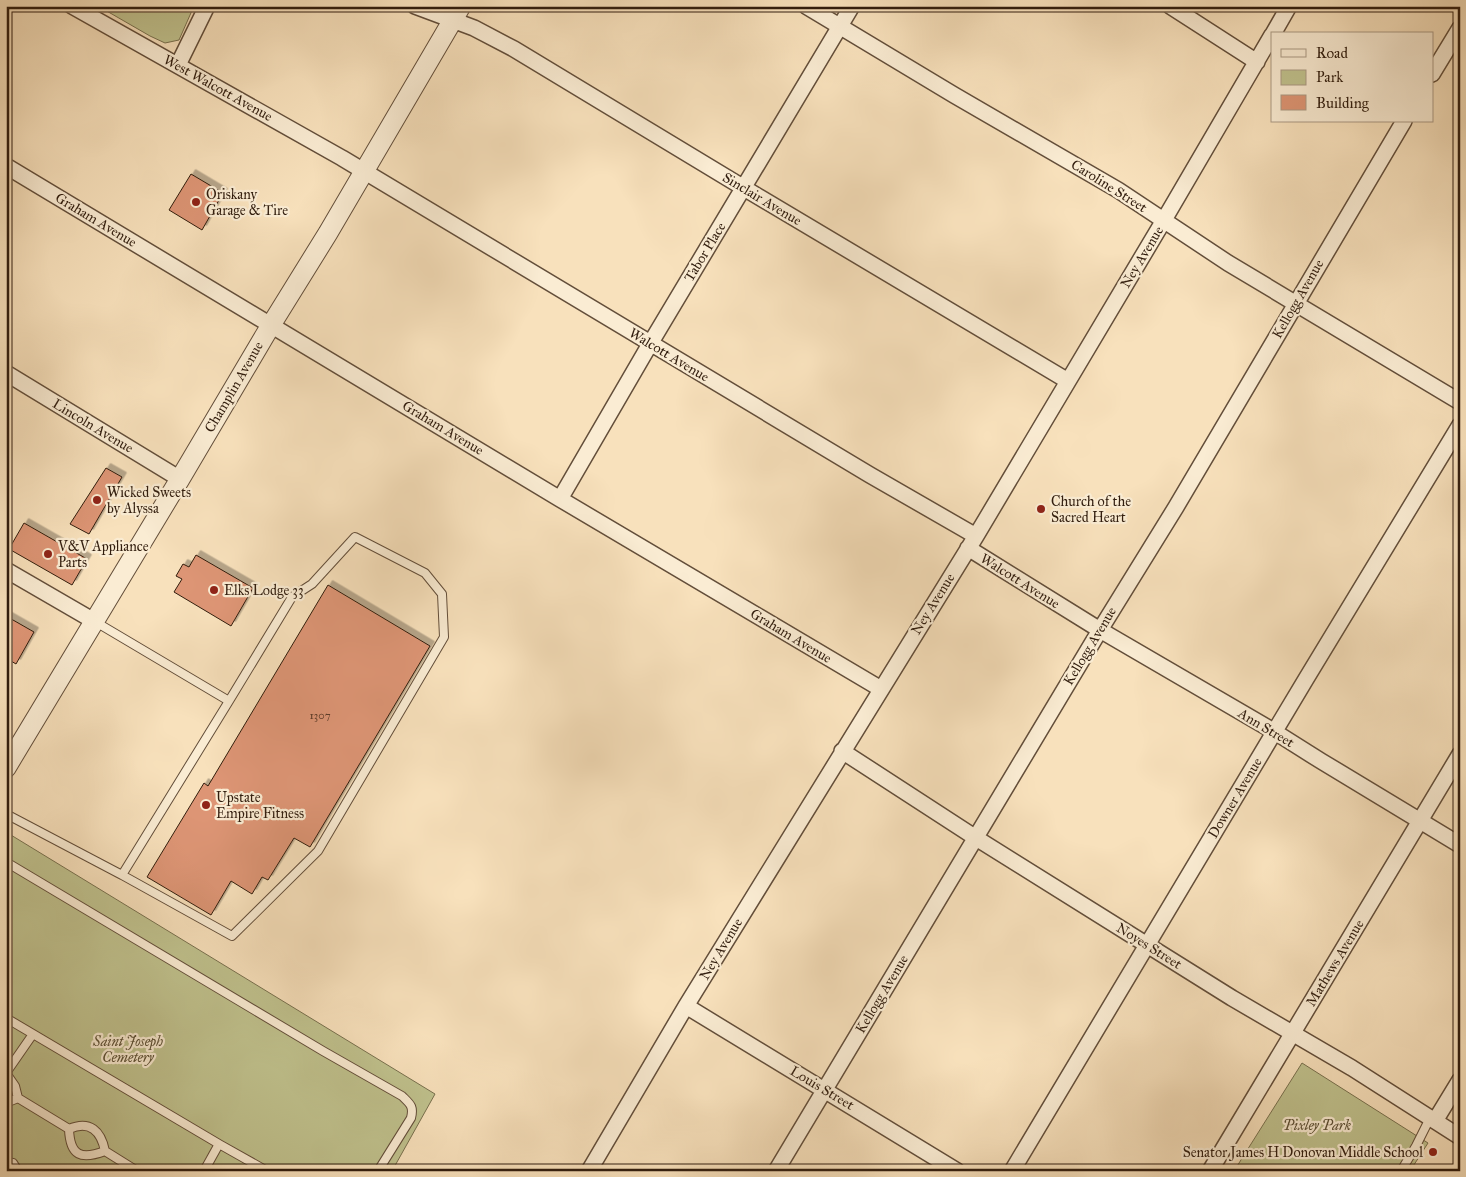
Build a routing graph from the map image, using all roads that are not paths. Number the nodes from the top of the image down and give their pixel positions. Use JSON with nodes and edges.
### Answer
{"nodes":[{"id":1,"x":72,"y":6,"type":"edge"},
{"id":2,"x":207,"y":6,"type":"edge"},
{"id":3,"x":415,"y":6,"type":"edge"},
{"id":4,"x":806,"y":6,"type":"edge"},
{"id":5,"x":852,"y":6,"type":"edge"},
{"id":6,"x":1170,"y":6,"type":"edge"},
{"id":7,"x":1289,"y":6,"type":"edge"},
{"id":8,"x":457,"y":13,"type":"edge"},
{"id":9,"x":840,"y":26,"type":"junction"},
{"id":10,"x":1460,"y":28,"type":"edge"},
{"id":11,"x":1273,"y":32,"type":"edge"},
{"id":12,"x":1271,"y":36,"type":"edge"},
{"id":13,"x":1257,"y":62,"type":"junction"},
{"id":14,"x":178,"y":65,"type":"junction"},
{"id":15,"x":1434,"y":71,"type":"edge"},
{"id":16,"x":1403,"y":122,"type":"edge"},
{"id":17,"x":6,"y":166,"type":"edge"},
{"id":18,"x":364,"y":171,"type":"junction"},
{"id":19,"x":744,"y":188,"type":"junction"},
{"id":20,"x":1164,"y":220,"type":"junction"},
{"id":21,"x":1295,"y":305,"type":"junction"},
{"id":22,"x":271,"y":325,"type":"junction"},
{"id":23,"x":650,"y":344,"type":"junction"},
{"id":24,"x":6,"y":373,"type":"edge"},
{"id":25,"x":1068,"y":381,"type":"junction"},
{"id":26,"x":1460,"y":402,"type":"edge"},
{"id":27,"x":1460,"y":425,"type":"edge"},
{"id":28,"x":180,"y":479,"type":"junction"},
{"id":29,"x":560,"y":498,"type":"junction"},
{"id":30,"x":972,"y":542,"type":"junction"},
{"id":31,"x":6,"y":570,"type":"edge"},
{"id":32,"x":1072,"y":613,"type":"joint"},
{"id":33,"x":94,"y":622,"type":"junction"},
{"id":34,"x":1100,"y":630,"type":"junction"},
{"id":35,"x":881,"y":689,"type":"junction"},
{"id":36,"x":229,"y":701,"type":"junction"},
{"id":37,"x":1275,"y":732,"type":"junction"},
{"id":38,"x":842,"y":751,"type":"junction"},
{"id":39,"x":1460,"y":754,"type":"edge"},
{"id":40,"x":7,"y":765,"type":"edge"},
{"id":41,"x":6,"y":814,"type":"edge"},
{"id":42,"x":1420,"y":821,"type":"junction"},
{"id":43,"x":976,"y":838,"type":"junction"},
{"id":44,"x":1460,"y":845,"type":"edge"},
{"id":45,"x":6,"y":862,"type":"edge"},
{"id":46,"x":122,"y":875,"type":"junction"},
{"id":47,"x":1148,"y":945,"type":"junction"},
{"id":48,"x":686,"y":1006,"type":"junction"},
{"id":49,"x":6,"y":1018,"type":"edge"},
{"id":50,"x":32,"y":1034,"type":"junction"},
{"id":51,"x":1293,"y":1034,"type":"junction"},
{"id":52,"x":1460,"y":1080,"type":"edge"},
{"id":53,"x":824,"y":1090,"type":"junction"},
{"id":54,"x":18,"y":1098,"type":"junction"},
{"id":55,"x":6,"y":1103,"type":"edge"},
{"id":56,"x":1433,"y":1120,"type":"junction"},
{"id":57,"x":69,"y":1129,"type":"junction"},
{"id":58,"x":1460,"y":1137,"type":"edge"},
{"id":59,"x":219,"y":1144,"type":"junction"},
{"id":60,"x":104,"y":1151,"type":"junction"},
{"id":61,"x":6,"y":1162,"type":"edge"},
{"id":62,"x":18,"y":1171,"type":"edge"},
{"id":63,"x":137,"y":1171,"type":"edge"},
{"id":64,"x":204,"y":1171,"type":"edge"},
{"id":65,"x":267,"y":1171,"type":"edge"},
{"id":66,"x":378,"y":1171,"type":"edge"},
{"id":67,"x":588,"y":1171,"type":"edge"},
{"id":68,"x":776,"y":1171,"type":"edge"},
{"id":69,"x":957,"y":1171,"type":"edge"},
{"id":70,"x":1012,"y":1171,"type":"edge"},
{"id":71,"x":1210,"y":1171,"type":"edge"},
{"id":72,"x":1401,"y":1171,"type":"edge"}],
"edges":[{"from":1,"to":14,"type":"street","name":"West Walcott Avenue"},
{"from":2,"to":14,"type":"street"},
{"from":3,"to":8,"type":"street","name":"Sinclair Avenue"},
{"from":4,"to":9,"type":"street","name":"Caroline Street"},
{"from":5,"to":9,"type":"street","name":"Tabor Place"},
{"from":6,"to":13,"type":"street"},
{"from":7,"to":11,"type":"street","name":"Ney Avenue"},
{"from":8,"to":18,"type":"street","name":"Champlin Avenue"},
{"from":8,"to":19,"type":"street","name":"Sinclair Avenue"},
{"from":9,"to":19,"type":"street","name":"Tabor Place"},
{"from":9,"to":20,"type":"street","name":"Caroline Street"},
{"from":10,"to":15,"type":"street"},
{"from":12,"to":13,"type":"street","name":"Ney Avenue"},
{"from":13,"to":20,"type":"street","name":"Ney Avenue"},
{"from":14,"to":18,"type":"street","name":"West Walcott Avenue"},
{"from":16,"to":21,"type":"street","name":"Kellogg Avenue"},
{"from":17,"to":22,"type":"street","name":"Graham Avenue"},
{"from":18,"to":22,"type":"street","name":"Champlin Avenue"},
{"from":18,"to":23,"type":"street","name":"Walcott Avenue"},
{"from":19,"to":23,"type":"street","name":"Tabor Place"},
{"from":19,"to":25,"type":"street","name":"Sinclair Avenue"},
{"from":20,"to":21,"type":"street","name":"Caroline Street"},
{"from":20,"to":25,"type":"street","name":"Ney Avenue"},
{"from":21,"to":26,"type":"street","name":"Caroline Street"},
{"from":21,"to":34,"type":"street","name":"Kellogg Avenue"},
{"from":22,"to":28,"type":"street","name":"Champlin Avenue"},
{"from":22,"to":29,"type":"street","name":"Graham Avenue"},
{"from":23,"to":29,"type":"street","name":"Tabor Place"},
{"from":23,"to":30,"type":"street","name":"Walcott Avenue"},
{"from":24,"to":28,"type":"street","name":"Lincoln Avenue"},
{"from":25,"to":30,"type":"street","name":"Ney Avenue"},
{"from":27,"to":37,"type":"street","name":"Downer Avenue"},
{"from":28,"to":33,"type":"street","name":"Champlin Avenue"},
{"from":29,"to":35,"type":"street","name":"Graham Avenue"},
{"from":30,"to":32,"type":"street","name":"Walcott Avenue"},
{"from":30,"to":35,"type":"street","name":"Ney Avenue"},
{"from":31,"to":33,"type":"street"},
{"from":32,"to":34,"type":"street","name":"Ann Street"},
{"from":33,"to":36,"type":"lane"},
{"from":33,"to":40,"type":"street","name":"Champlin Avenue"},
{"from":34,"to":37,"type":"street","name":"Ann Street"},
{"from":34,"to":43,"type":"street","name":"Kellogg Avenue"},
{"from":35,"to":38,"type":"street","name":"Ney Avenue"},
{"from":36,"to":46,"type":"lane"},
{"from":36,"to":46,"type":"lane"},
{"from":37,"to":42,"type":"street","name":"Ann Street"},
{"from":37,"to":47,"type":"street","name":"Downer Avenue"},
{"from":38,"to":43,"type":"street","name":"Noyes Street"},
{"from":38,"to":48,"type":"street","name":"Ney Avenue"},
{"from":39,"to":42,"type":"street","name":"Mathews Avenue"},
{"from":41,"to":46,"type":"lane"},
{"from":42,"to":44,"type":"street","name":"Ann Street"},
{"from":42,"to":51,"type":"street","name":"Mathews Avenue"},
{"from":43,"to":47,"type":"street","name":"Noyes Street"},
{"from":43,"to":53,"type":"street","name":"Kellogg Avenue"},
{"from":45,"to":66,"type":"lane"},
{"from":47,"to":51,"type":"street","name":"Noyes Street"},
{"from":47,"to":70,"type":"street","name":"Downer Avenue"},
{"from":48,"to":53,"type":"street","name":"Louis Street"},
{"from":48,"to":67,"type":"street","name":"Ney Avenue"},
{"from":49,"to":50,"type":"lane"},
{"from":50,"to":54,"type":"lane"},
{"from":50,"to":59,"type":"lane"},
{"from":51,"to":56,"type":"street","name":"Noyes Street"},
{"from":51,"to":71,"type":"street","name":"Mathews Avenue"},
{"from":52,"to":56,"type":"street"},
{"from":53,"to":68,"type":"street","name":"Kellogg Avenue"},
{"from":53,"to":69,"type":"street","name":"Louis Street"},
{"from":54,"to":55,"type":"lane"},
{"from":54,"to":57,"type":"lane"},
{"from":56,"to":58,"type":"street","name":"Noyes Street"},
{"from":56,"to":72,"type":"lane"},
{"from":57,"to":60,"type":"lane"},
{"from":57,"to":60,"type":"lane"},
{"from":59,"to":64,"type":"lane"},
{"from":59,"to":65,"type":"lane"},
{"from":60,"to":63,"type":"lane"},
{"from":61,"to":62,"type":"lane"}]}
